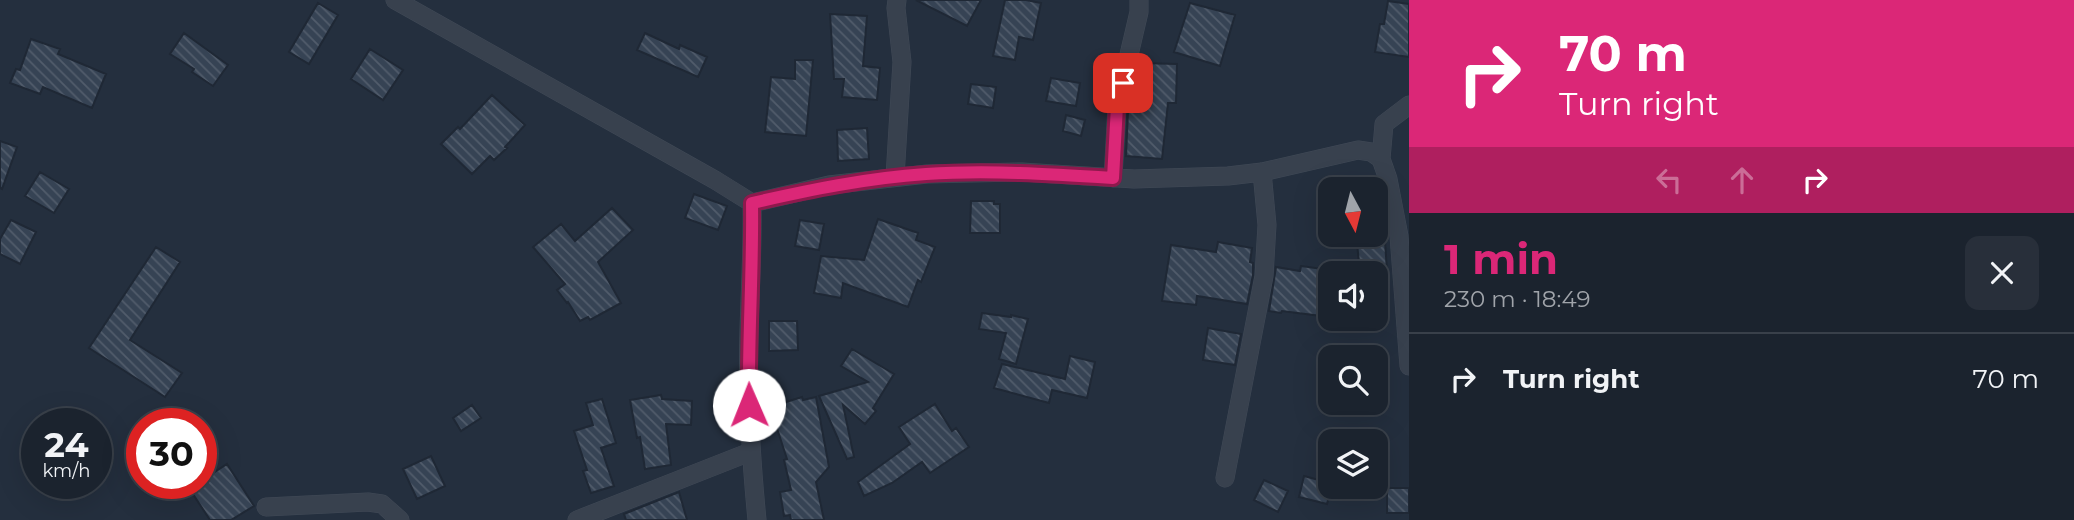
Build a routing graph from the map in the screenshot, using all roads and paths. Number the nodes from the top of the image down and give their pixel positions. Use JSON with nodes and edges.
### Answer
{"nodes":[{"id":1,"x":395,"y":0,"type":"edge"},
{"id":2,"x":897,"y":0,"type":"edge"},
{"id":3,"x":1139,"y":0,"type":"edge"},
{"id":4,"x":1409,"y":105,"type":"edge"},
{"id":5,"x":1381,"y":159,"type":"junction"},
{"id":6,"x":1262,"y":172,"type":"junction"},
{"id":7,"x":895,"y":177,"type":"junction"},
{"id":8,"x":1113,"y":178,"type":"junction"},
{"id":9,"x":752,"y":203,"type":"junction"},
{"id":10,"x":1409,"y":366,"type":"edge"},
{"id":11,"x":750,"y":452,"type":"junction"},
{"id":12,"x":1225,"y":478,"type":"dead end"},
{"id":13,"x":265,"y":507,"type":"dead end"},
{"id":14,"x":400,"y":520,"type":"edge"},
{"id":15,"x":577,"y":520,"type":"edge"},
{"id":16,"x":757,"y":520,"type":"edge"}],
"edges":[{"from":1,"to":9,"type":"street"},
{"from":2,"to":7,"type":"street"},
{"from":3,"to":8,"type":"street"},
{"from":4,"to":5,"type":"street"},
{"from":5,"to":6,"type":"street"},
{"from":5,"to":10,"type":"street"},
{"from":6,"to":8,"type":"street"},
{"from":6,"to":12,"type":"street"},
{"from":7,"to":8,"type":"street"},
{"from":7,"to":9,"type":"street"},
{"from":9,"to":11,"type":"street"},
{"from":11,"to":15,"type":"street"},
{"from":11,"to":16,"type":"street"},
{"from":13,"to":14,"type":"street"}]}
